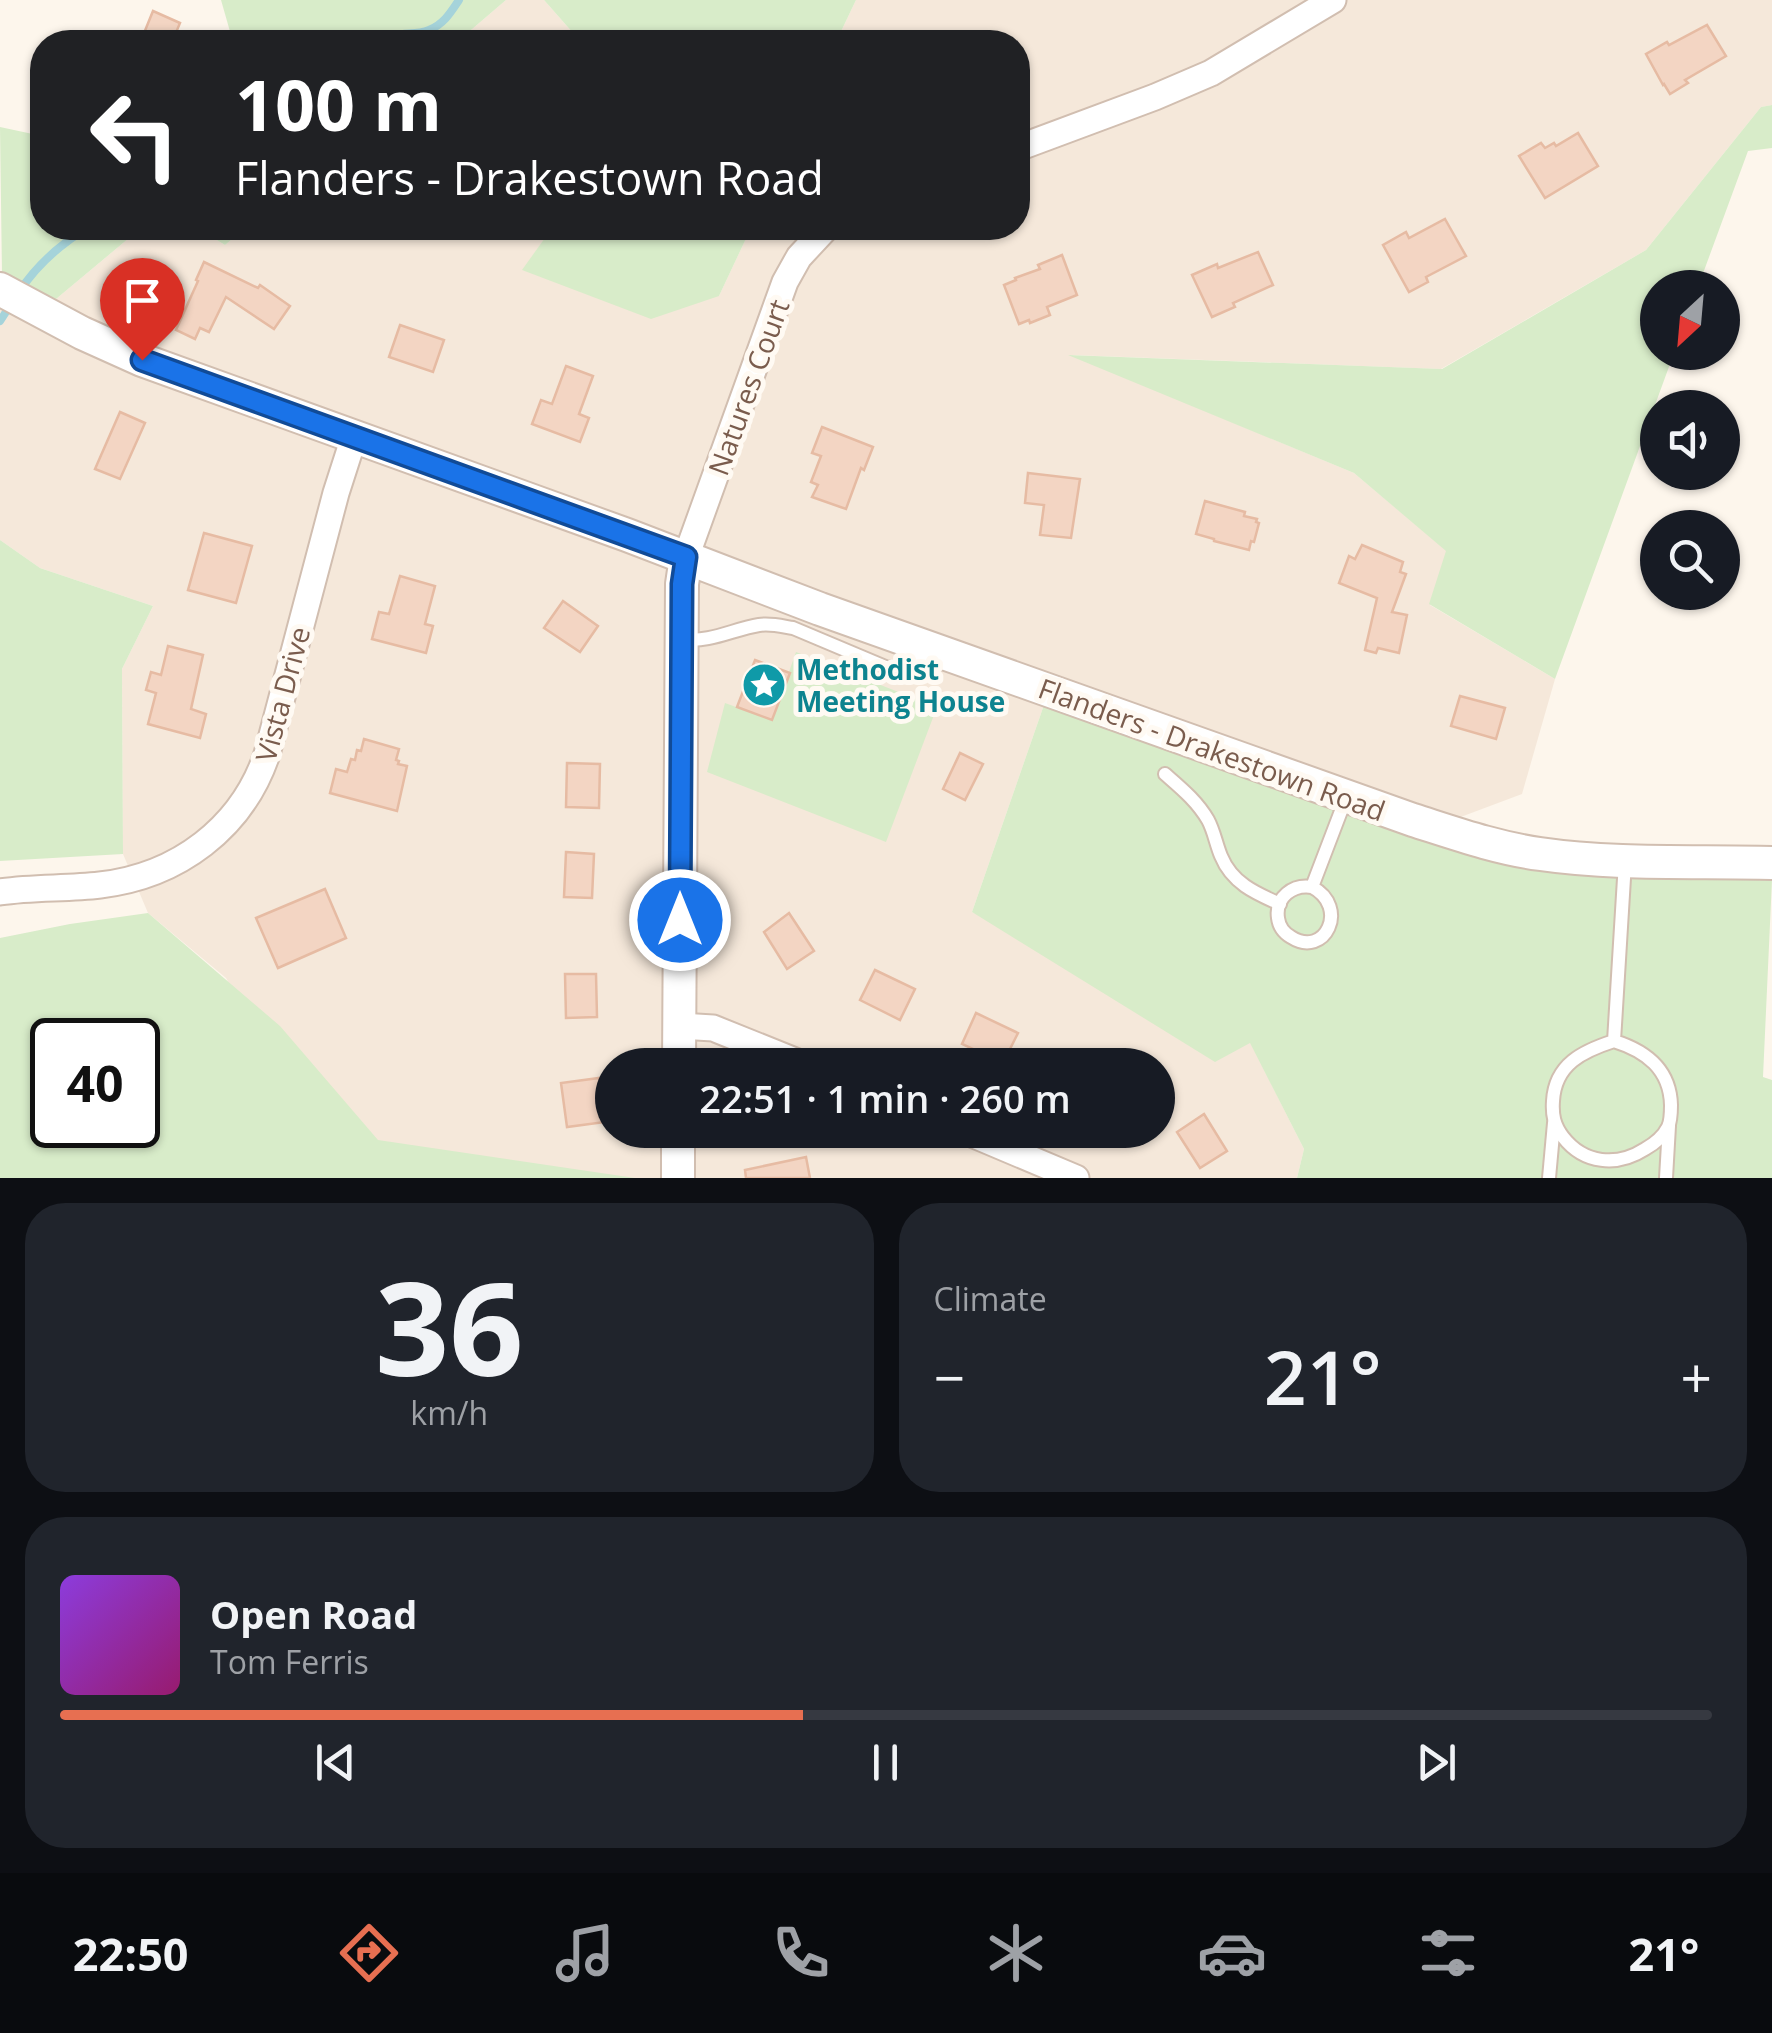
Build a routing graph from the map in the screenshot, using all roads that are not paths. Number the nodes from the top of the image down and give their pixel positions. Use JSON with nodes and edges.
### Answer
{"nodes":[{"id":1,"x":1333,"y":0,"type":"edge"},
{"id":2,"x":1030,"y":144,"type":"edge"},
{"id":3,"x":815,"y":240,"type":"edge"},
{"id":4,"x":0,"y":289,"type":"edge"},
{"id":5,"x":354,"y":438,"type":"junction"},
{"id":6,"x":686,"y":557,"type":"junction"},
{"id":7,"x":682,"y":638,"type":"junction"},
{"id":8,"x":919,"y":644,"type":"junction"},
{"id":9,"x":1165,"y":774,"type":"dead end"},
{"id":10,"x":1346,"y":798,"type":"junction"},
{"id":11,"x":1625,"y":860,"type":"junction"},
{"id":12,"x":1772,"y":863,"type":"edge"},
{"id":13,"x":1312,"y":887,"type":"junction"},
{"id":14,"x":0,"y":892,"type":"edge"},
{"id":15,"x":1280,"y":904,"type":"junction"},
{"id":16,"x":680,"y":1026,"type":"junction"},
{"id":17,"x":1614,"y":1041,"type":"junction"},
{"id":18,"x":680,"y":1048,"type":"edge"},
{"id":19,"x":763,"y":1048,"type":"edge"},
{"id":20,"x":1554,"y":1123,"type":"junction"},
{"id":21,"x":1669,"y":1126,"type":"junction"},
{"id":22,"x":678,"y":1148,"type":"edge"},
{"id":23,"x":1005,"y":1148,"type":"edge"},
{"id":24,"x":678,"y":1178,"type":"edge"},
{"id":25,"x":1076,"y":1178,"type":"edge"},
{"id":26,"x":1548,"y":1178,"type":"edge"},
{"id":27,"x":1666,"y":1178,"type":"edge"}],
"edges":[{"from":1,"to":2,"type":"street"},
{"from":3,"to":6,"type":"street","name":"Natures Court"},
{"from":4,"to":5,"type":"street","name":"Flanders - Drakestown Road"},
{"from":5,"to":6,"type":"street","name":"Flanders - Drakestown Road"},
{"from":5,"to":14,"type":"street","name":"Vista Drive"},
{"from":6,"to":7,"type":"street"},
{"from":6,"to":8,"type":"street","name":"Flanders - Drakestown Road"},
{"from":7,"to":8,"type":"lane"},
{"from":7,"to":16,"type":"street"},
{"from":8,"to":10,"type":"street","name":"Flanders - Drakestown Road"},
{"from":9,"to":15,"type":"lane"},
{"from":10,"to":11,"type":"street","name":"Flanders - Drakestown Road"},
{"from":10,"to":13,"type":"lane"},
{"from":11,"to":12,"type":"street","name":"Flanders - Drakestown Road"},
{"from":11,"to":17,"type":"lane"},
{"from":13,"to":15,"type":"lane"},
{"from":13,"to":15,"type":"lane"},
{"from":16,"to":18,"type":"street"},
{"from":16,"to":19,"type":"street"},
{"from":17,"to":20,"type":"lane"},
{"from":17,"to":21,"type":"lane"},
{"from":20,"to":21,"type":"lane"},
{"from":20,"to":26,"type":"lane"},
{"from":21,"to":27,"type":"lane"},
{"from":22,"to":24,"type":"street"},
{"from":23,"to":25,"type":"street"}]}
